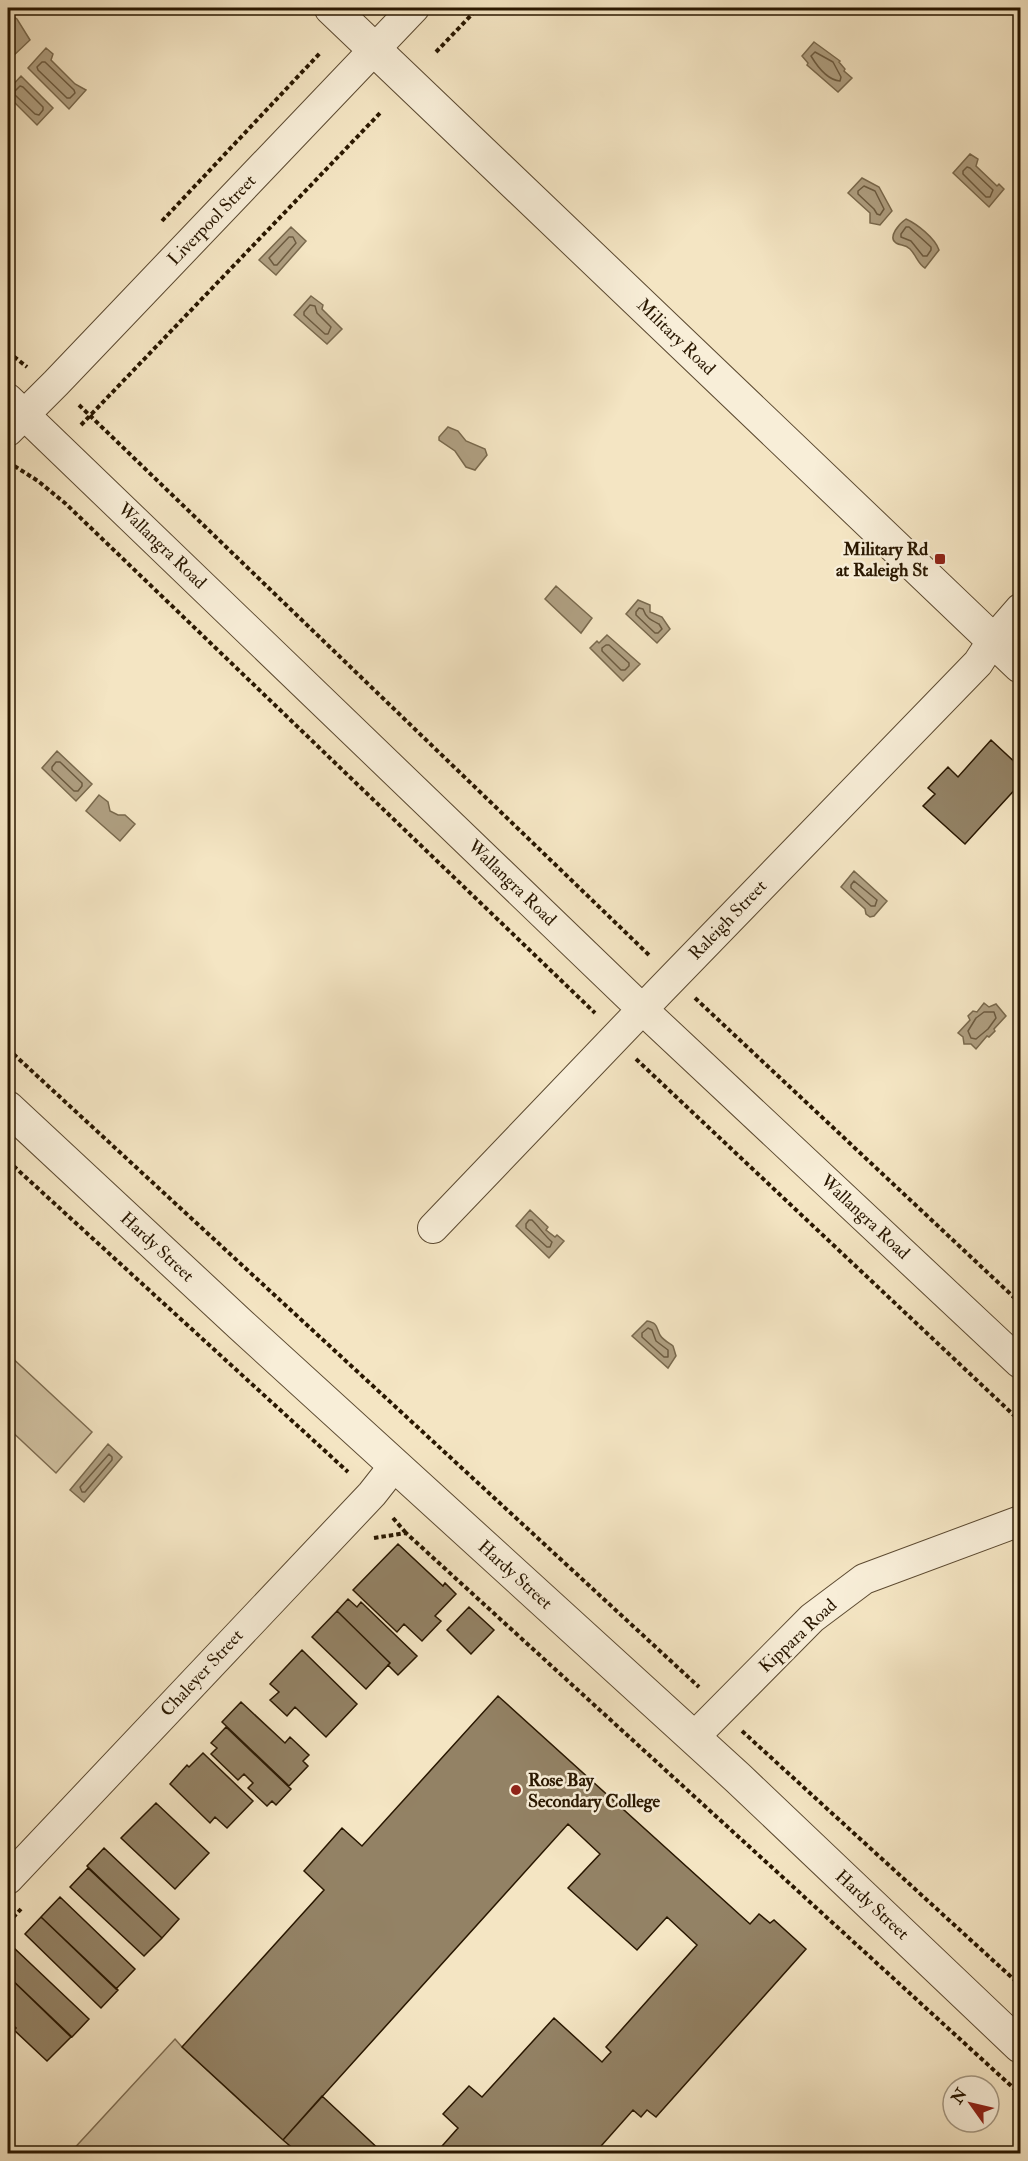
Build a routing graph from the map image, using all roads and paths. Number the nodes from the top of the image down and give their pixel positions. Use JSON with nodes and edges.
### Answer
{"nodes":[{"id":1,"x":332,"y":8,"type":"edge"},
{"id":2,"x":414,"y":8,"type":"edge"},
{"id":3,"x":478,"y":8,"type":"edge"},
{"id":4,"x":375,"y":49,"type":"junction"},
{"id":5,"x":436,"y":52,"type":"dead end"},
{"id":6,"x":320,"y":53,"type":"dead end"},
{"id":7,"x":381,"y":111,"type":"dead end"},
{"id":8,"x":159,"y":225,"type":"dead end"},
{"id":9,"x":8,"y":351,"type":"edge"},
{"id":10,"x":34,"y":358,"type":"dead end"},
{"id":11,"x":26,"y":366,"type":"junction"},
{"id":12,"x":56,"y":383,"type":"junction"},
{"id":13,"x":13,"y":415,"type":"edge"},
{"id":14,"x":90,"y":416,"type":"junction"},
{"id":15,"x":59,"y":447,"type":"junction"},
{"id":16,"x":8,"y":462,"type":"edge"},
{"id":17,"x":33,"y":478,"type":"junction"},
{"id":18,"x":1020,"y":609,"type":"edge"},
{"id":19,"x":993,"y":640,"type":"junction"},
{"id":20,"x":1020,"y":666,"type":"edge"},
{"id":21,"x":673,"y":977,"type":"junction"},
{"id":22,"x":642,"y":1009,"type":"junction"},
{"id":23,"x":622,"y":1030,"type":"junction"},
{"id":24,"x":8,"y":1049,"type":"edge"},
{"id":25,"x":8,"y":1108,"type":"edge"},
{"id":26,"x":8,"y":1161,"type":"edge"},
{"id":27,"x":433,"y":1228,"type":"dead end"},
{"id":28,"x":1020,"y":1303,"type":"edge"},
{"id":29,"x":1020,"y":1363,"type":"edge"},
{"id":30,"x":1020,"y":1421,"type":"edge"},
{"id":31,"x":394,"y":1466,"type":"junction"},
{"id":32,"x":372,"y":1494,"type":"junction"},
{"id":33,"x":1020,"y":1521,"type":"edge"},
{"id":34,"x":406,"y":1533,"type":"junction"},
{"id":35,"x":368,"y":1536,"type":"dead end"},
{"id":36,"x":720,"y":1711,"type":"junction"},
{"id":37,"x":694,"y":1737,"type":"junction"},
{"id":38,"x":8,"y":1879,"type":"edge"},
{"id":39,"x":24,"y":1906,"type":"dead end"},
{"id":40,"x":8,"y":1923,"type":"edge"},
{"id":41,"x":1020,"y":1985,"type":"edge"},
{"id":42,"x":1020,"y":2046,"type":"edge"},
{"id":43,"x":1020,"y":2094,"type":"edge"}],
"edges":[{"from":1,"to":4,"type":"street","name":"Military Road"},
{"from":2,"to":4,"type":"street","name":"Liverpool Street"},
{"from":3,"to":5,"type":"path"},
{"from":4,"to":12,"type":"street","name":"Liverpool Street"},
{"from":4,"to":19,"type":"street","name":"Military Road"},
{"from":6,"to":8,"type":"path"},
{"from":7,"to":14,"type":"path"},
{"from":9,"to":11,"type":"path"},
{"from":10,"to":11,"type":"path"},
{"from":11,"to":12,"type":"path"},
{"from":12,"to":13,"type":"street","name":"Liverpool Street"},
{"from":12,"to":14,"type":"path"},
{"from":13,"to":15,"type":"street","name":"Wallangra Road"},
{"from":14,"to":15,"type":"path"},
{"from":14,"to":21,"type":"path"},
{"from":15,"to":17,"type":"path"},
{"from":15,"to":22,"type":"street","name":"Wallangra Road"},
{"from":16,"to":17,"type":"path"},
{"from":17,"to":23,"type":"path"},
{"from":18,"to":19,"type":"street","name":"Raleigh Street"},
{"from":19,"to":20,"type":"street","name":"Military Road"},
{"from":19,"to":21,"type":"street","name":"Raleigh Street"},
{"from":21,"to":22,"type":"street","name":"Raleigh Street"},
{"from":21,"to":28,"type":"path"},
{"from":22,"to":23,"type":"street","name":"Raleigh Street"},
{"from":22,"to":29,"type":"street","name":"Wallangra Road"},
{"from":23,"to":27,"type":"street","name":"Raleigh Street"},
{"from":23,"to":30,"type":"path"},
{"from":24,"to":36,"type":"path"},
{"from":25,"to":31,"type":"street","name":"Hardy Street"},
{"from":26,"to":32,"type":"path"},
{"from":31,"to":32,"type":"street","name":"Chaleyer Street"},
{"from":31,"to":37,"type":"street","name":"Hardy Street"},
{"from":32,"to":34,"type":"path"},
{"from":32,"to":38,"type":"street","name":"Chaleyer Street"},
{"from":33,"to":36,"type":"street","name":"Kippara Road"},
{"from":34,"to":35,"type":"path"},
{"from":34,"to":43,"type":"path"},
{"from":36,"to":37,"type":"street","name":"Kippara Road"},
{"from":36,"to":41,"type":"path"},
{"from":37,"to":42,"type":"street","name":"Hardy Street"},
{"from":39,"to":40,"type":"path"}]}
